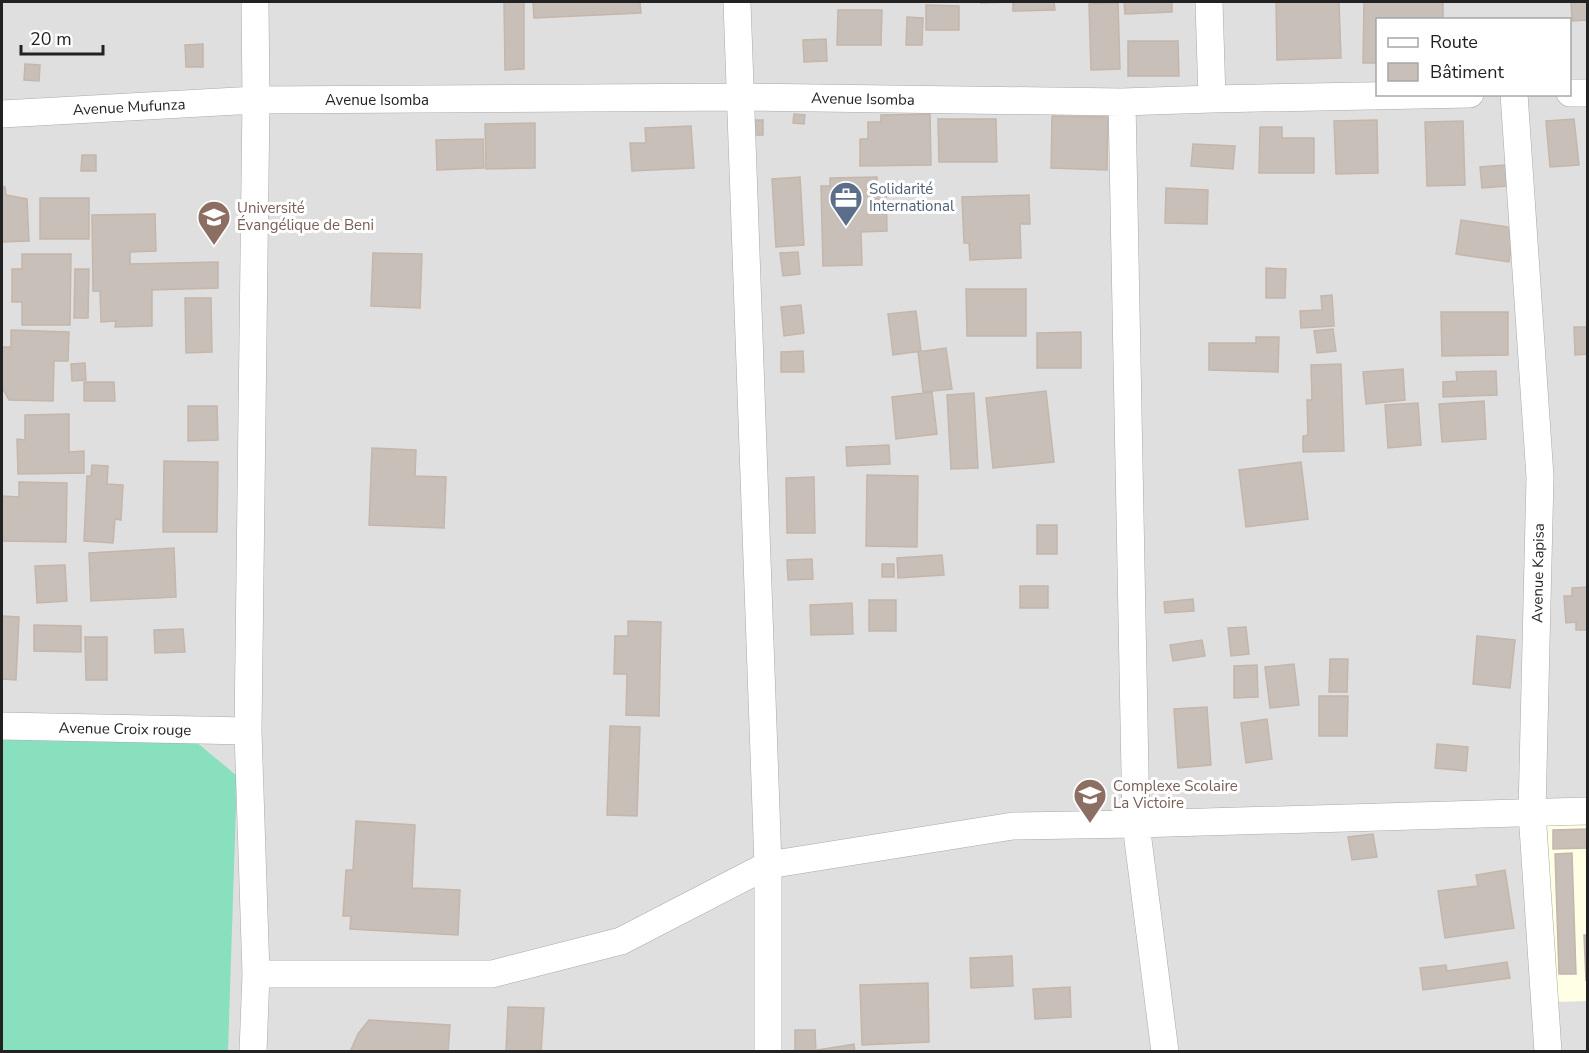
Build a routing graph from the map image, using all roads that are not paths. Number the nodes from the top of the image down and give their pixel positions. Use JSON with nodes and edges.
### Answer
{"nodes":[{"id":1,"x":255,"y":2,"type":"edge"},
{"id":2,"x":737,"y":2,"type":"edge"},
{"id":3,"x":1209,"y":2,"type":"edge"},
{"id":4,"x":1571,"y":93,"type":"edge"},
{"id":5,"x":1587,"y":93,"type":"edge"},
{"id":6,"x":1376,"y":96,"type":"edge"},
{"id":7,"x":1514,"y":96,"type":"edge"},
{"id":8,"x":741,"y":97,"type":"junction"},
{"id":9,"x":1212,"y":99,"type":"junction"},
{"id":10,"x":256,"y":100,"type":"junction"},
{"id":11,"x":1122,"y":102,"type":"junction"},
{"id":12,"x":2,"y":114,"type":"edge"},
{"id":13,"x":2,"y":726,"type":"edge"},
{"id":14,"x":248,"y":731,"type":"junction"},
{"id":15,"x":1587,"y":811,"type":"edge"},
{"id":16,"x":1532,"y":812,"type":"junction"},
{"id":17,"x":1136,"y":824,"type":"junction"},
{"id":18,"x":768,"y":865,"type":"junction"},
{"id":19,"x":256,"y":974,"type":"junction"},
{"id":20,"x":253,"y":1052,"type":"edge"},
{"id":21,"x":768,"y":1052,"type":"edge"},
{"id":22,"x":1165,"y":1052,"type":"edge"},
{"id":23,"x":1548,"y":1052,"type":"edge"}],
"edges":[{"from":1,"to":10,"type":"street"},
{"from":2,"to":8,"type":"street"},
{"from":3,"to":9,"type":"street"},
{"from":4,"to":5,"type":"street"},
{"from":6,"to":9,"type":"street","name":"Avenue Isomba"},
{"from":7,"to":16,"type":"street","name":"Avenue Kapisa"},
{"from":8,"to":10,"type":"street","name":"Avenue Isomba"},
{"from":8,"to":11,"type":"street","name":"Avenue Isomba"},
{"from":8,"to":18,"type":"street"},
{"from":9,"to":11,"type":"street","name":"Avenue Isomba"},
{"from":10,"to":12,"type":"street","name":"Avenue Mufunza"},
{"from":10,"to":14,"type":"street"},
{"from":11,"to":17,"type":"street"},
{"from":13,"to":14,"type":"street","name":"Avenue Croix rouge"},
{"from":14,"to":19,"type":"street"},
{"from":15,"to":16,"type":"street"},
{"from":16,"to":17,"type":"street"},
{"from":16,"to":23,"type":"street","name":"Avenue Kapisa"},
{"from":17,"to":18,"type":"street"},
{"from":17,"to":22,"type":"street"},
{"from":18,"to":19,"type":"street"},
{"from":18,"to":21,"type":"street"},
{"from":19,"to":20,"type":"street"}]}
